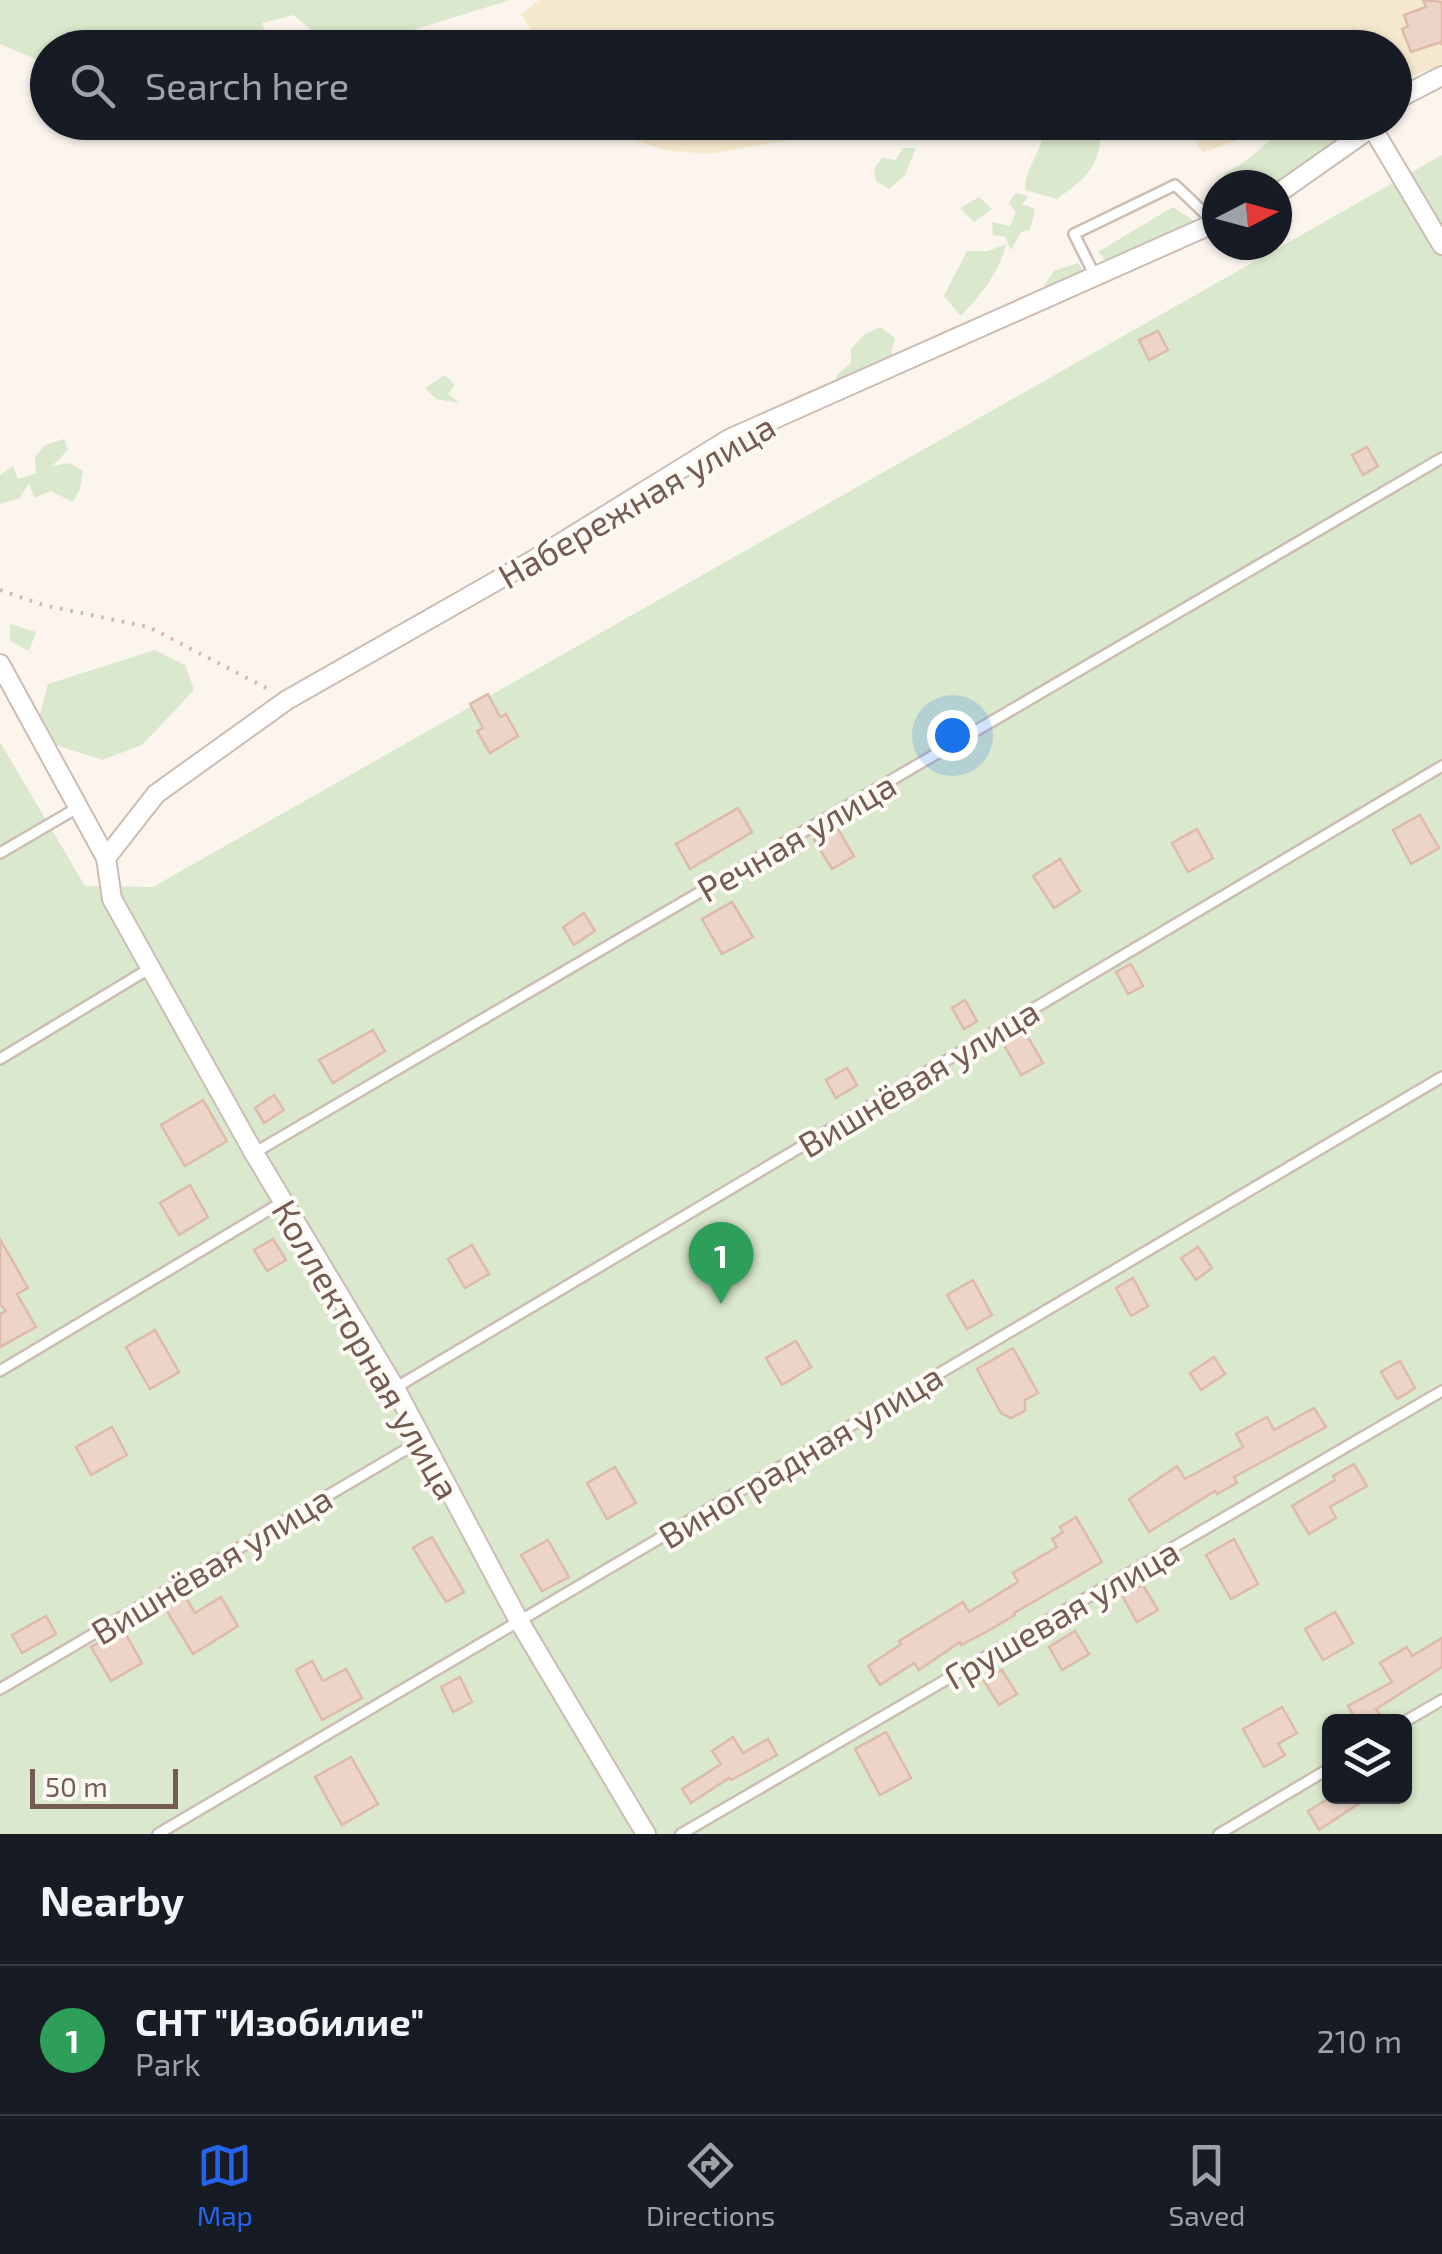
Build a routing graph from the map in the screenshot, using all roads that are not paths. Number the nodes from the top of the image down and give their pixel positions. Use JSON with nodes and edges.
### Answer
{"nodes":[{"id":1,"x":1442,"y":76,"type":"edge"},
{"id":2,"x":1412,"y":91,"type":"edge"},
{"id":3,"x":1356,"y":140,"type":"edge"},
{"id":4,"x":1384,"y":140,"type":"edge"},
{"id":5,"x":1292,"y":184,"type":"edge"},
{"id":6,"x":1202,"y":209,"type":"edge"},
{"id":7,"x":1202,"y":228,"type":"edge"},
{"id":8,"x":1442,"y":245,"type":"edge"},
{"id":9,"x":1095,"y":276,"type":"junction"},
{"id":10,"x":1442,"y":458,"type":"edge"},
{"id":11,"x":0,"y":664,"type":"edge"},
{"id":12,"x":1442,"y":766,"type":"edge"},
{"id":13,"x":77,"y":808,"type":"junction"},
{"id":14,"x":0,"y":854,"type":"edge"},
{"id":15,"x":106,"y":858,"type":"junction"},
{"id":16,"x":152,"y":967,"type":"junction"},
{"id":17,"x":0,"y":1059,"type":"edge"},
{"id":18,"x":1442,"y":1077,"type":"edge"},
{"id":19,"x":254,"y":1153,"type":"junction"},
{"id":20,"x":284,"y":1201,"type":"junction"},
{"id":21,"x":0,"y":1371,"type":"edge"},
{"id":22,"x":395,"y":1388,"type":"junction"},
{"id":23,"x":1442,"y":1391,"type":"edge"},
{"id":24,"x":422,"y":1440,"type":"junction"},
{"id":25,"x":519,"y":1621,"type":"junction"},
{"id":26,"x":0,"y":1689,"type":"edge"},
{"id":27,"x":1442,"y":1700,"type":"edge"},
{"id":28,"x":1412,"y":1717,"type":"edge"},
{"id":29,"x":1322,"y":1773,"type":"edge"},
{"id":30,"x":158,"y":1834,"type":"edge"},
{"id":31,"x":646,"y":1834,"type":"edge"},
{"id":32,"x":681,"y":1834,"type":"edge"},
{"id":33,"x":1219,"y":1834,"type":"edge"}],
"edges":[{"from":1,"to":2,"type":"street"},
{"from":3,"to":5,"type":"street"},
{"from":4,"to":8,"type":"street"},
{"from":6,"to":9,"type":"lane"},
{"from":7,"to":9,"type":"street","name":"Набережная улица"},
{"from":9,"to":15,"type":"street","name":"Набережная улица"},
{"from":10,"to":19,"type":"lane","name":"Речная улица"},
{"from":11,"to":13,"type":"street","name":"Коллекторная улица"},
{"from":12,"to":22,"type":"lane","name":"Вишнёвая улица"},
{"from":13,"to":14,"type":"lane"},
{"from":13,"to":15,"type":"street","name":"Коллекторная улица"},
{"from":15,"to":16,"type":"street","name":"Коллекторная улица"},
{"from":16,"to":17,"type":"lane"},
{"from":16,"to":19,"type":"street","name":"Коллекторная улица"},
{"from":18,"to":25,"type":"lane","name":"Виноградная улица"},
{"from":19,"to":20,"type":"street","name":"Коллекторная улица"},
{"from":20,"to":21,"type":"lane"},
{"from":20,"to":22,"type":"street","name":"Коллекторная улица"},
{"from":22,"to":24,"type":"street","name":"Коллекторная улица"},
{"from":23,"to":32,"type":"lane","name":"Грушевая улица"},
{"from":24,"to":25,"type":"street","name":"Коллекторная улица"},
{"from":24,"to":26,"type":"lane","name":"Вишнёвая улица"},
{"from":25,"to":30,"type":"lane","name":"Виноградная улица"},
{"from":25,"to":31,"type":"street","name":"Коллекторная улица"},
{"from":27,"to":28,"type":"lane"},
{"from":29,"to":33,"type":"lane"}]}
